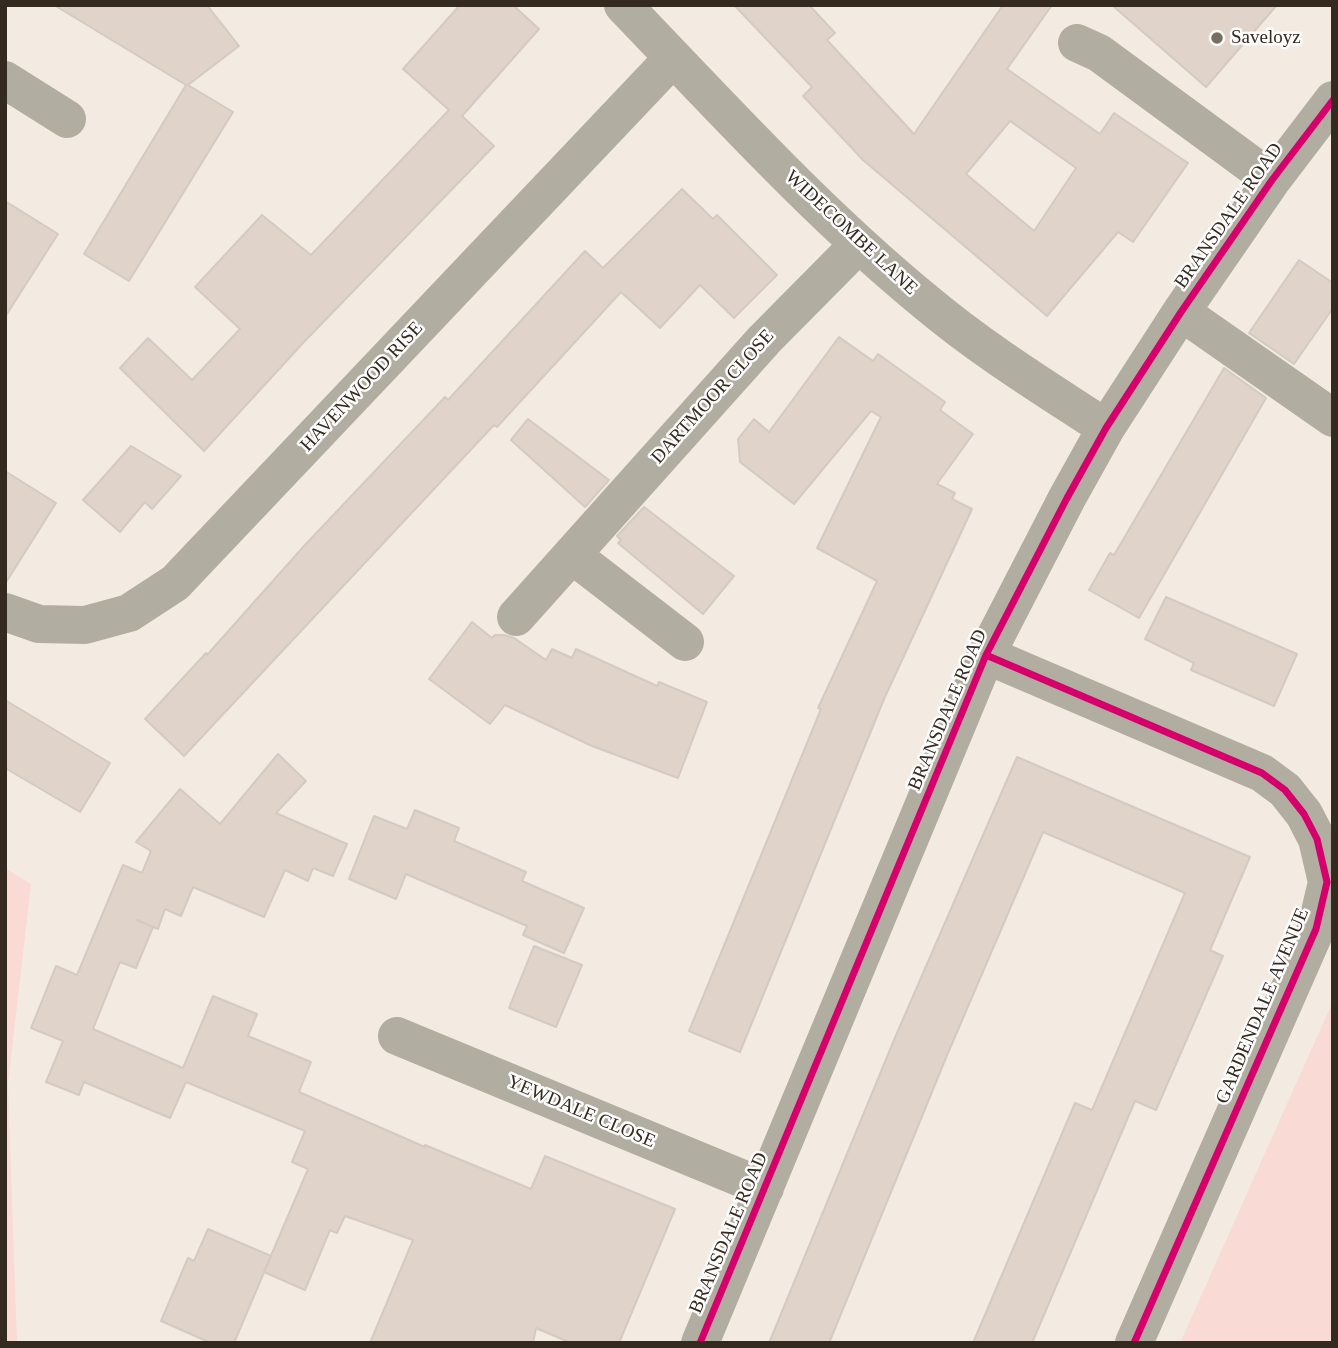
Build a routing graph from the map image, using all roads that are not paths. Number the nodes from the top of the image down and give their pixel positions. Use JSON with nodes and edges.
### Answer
{"nodes":[{"id":1,"x":623,"y":5,"type":"edge"},
{"id":2,"x":1077,"y":43,"type":"dead end"},
{"id":3,"x":673,"y":58,"type":"junction"},
{"id":4,"x":5,"y":80,"type":"edge"},
{"id":5,"x":1333,"y":100,"type":"edge"},
{"id":6,"x":67,"y":119,"type":"dead end"},
{"id":7,"x":1272,"y":180,"type":"junction"},
{"id":8,"x":859,"y":244,"type":"junction"},
{"id":9,"x":1181,"y":312,"type":"junction"},
{"id":10,"x":1333,"y":418,"type":"edge"},
{"id":11,"x":1106,"y":428,"type":"junction"},
{"id":12,"x":572,"y":555,"type":"junction"},
{"id":13,"x":5,"y":612,"type":"edge"},
{"id":14,"x":516,"y":617,"type":"dead end"},
{"id":15,"x":685,"y":642,"type":"dead end"},
{"id":16,"x":986,"y":655,"type":"junction"},
{"id":17,"x":397,"y":1036,"type":"dead end"},
{"id":18,"x":765,"y":1188,"type":"junction"},
{"id":19,"x":700,"y":1343,"type":"edge"},
{"id":20,"x":1134,"y":1343,"type":"edge"}],
"edges":[{"from":1,"to":3,"type":"street","name":"WIDECOMBE LANE"},
{"from":2,"to":7,"type":"street"},
{"from":3,"to":8,"type":"street","name":"WIDECOMBE LANE"},
{"from":3,"to":13,"type":"street","name":"HAVENWOOD RISE"},
{"from":4,"to":6,"type":"street"},
{"from":5,"to":7,"type":"street","name":"BRANSDALE ROAD"},
{"from":7,"to":9,"type":"street","name":"BRANSDALE ROAD"},
{"from":8,"to":11,"type":"street","name":"WIDECOMBE LANE"},
{"from":8,"to":12,"type":"street","name":"DARTMOOR CLOSE"},
{"from":9,"to":10,"type":"street"},
{"from":9,"to":11,"type":"street","name":"BRANSDALE ROAD"},
{"from":11,"to":16,"type":"street","name":"BRANSDALE ROAD"},
{"from":12,"to":14,"type":"street","name":"DARTMOOR CLOSE"},
{"from":12,"to":15,"type":"street"},
{"from":16,"to":18,"type":"street","name":"BRANSDALE ROAD"},
{"from":16,"to":20,"type":"street","name":"GARDENDALE AVENUE"},
{"from":17,"to":18,"type":"street","name":"YEWDALE CLOSE"},
{"from":18,"to":19,"type":"street","name":"BRANSDALE ROAD"}]}
